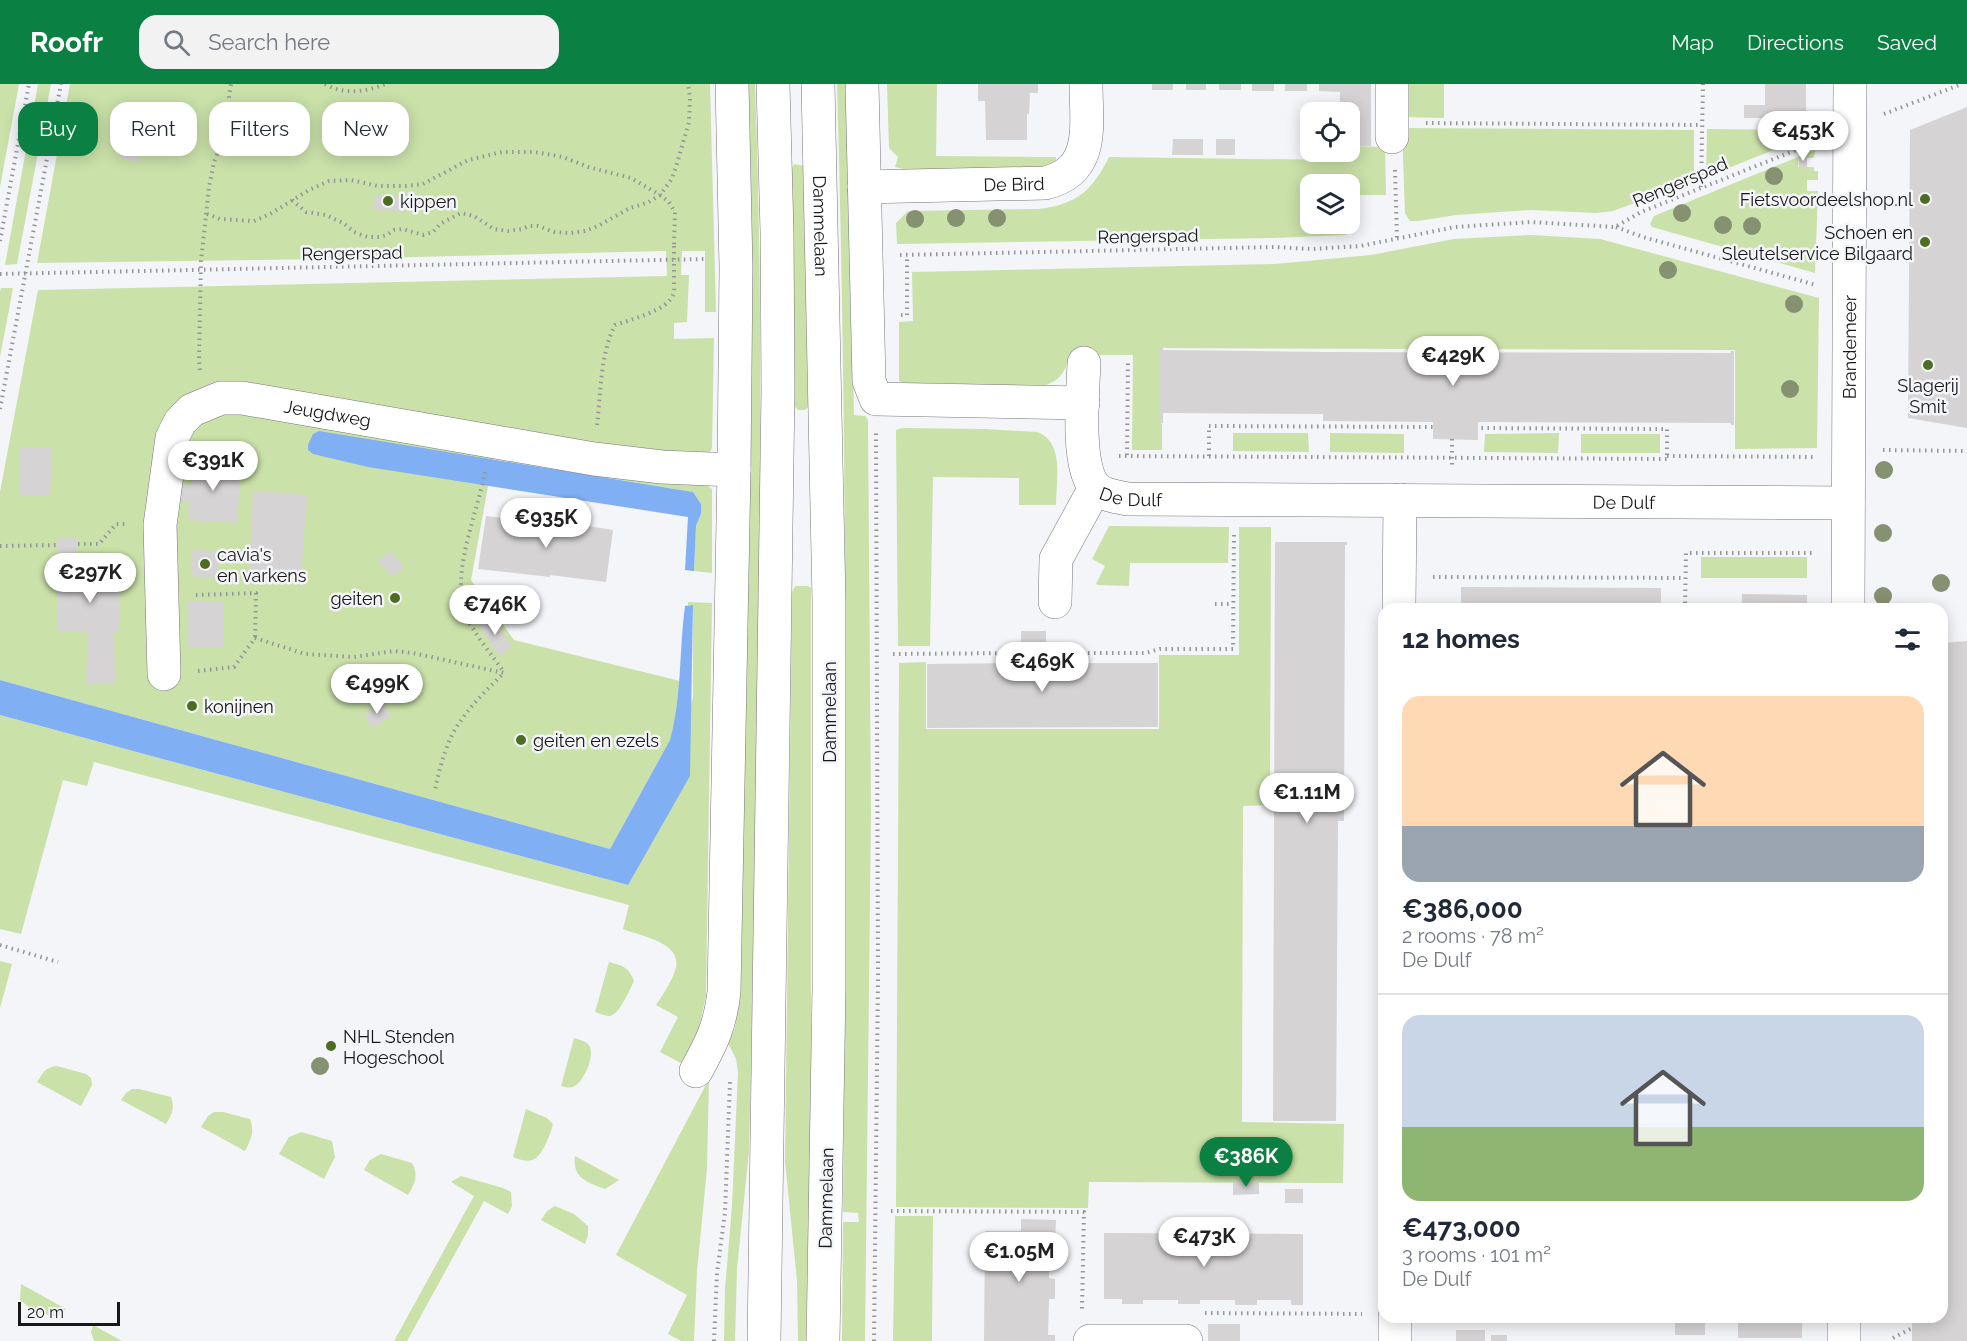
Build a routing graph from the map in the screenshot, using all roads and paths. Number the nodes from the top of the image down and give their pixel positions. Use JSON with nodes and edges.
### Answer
{"nodes":[{"id":1,"x":29,"y":84,"type":"edge"},
{"id":2,"x":61,"y":84,"type":"edge"},
{"id":3,"x":231,"y":84,"type":"edge"},
{"id":4,"x":325,"y":84,"type":"edge"},
{"id":5,"x":385,"y":84,"type":"edge"},
{"id":6,"x":688,"y":84,"type":"edge"},
{"id":7,"x":732,"y":84,"type":"edge"},
{"id":8,"x":774,"y":84,"type":"edge"},
{"id":9,"x":818,"y":84,"type":"edge"},
{"id":10,"x":862,"y":84,"type":"edge"},
{"id":11,"x":1086,"y":84,"type":"edge"},
{"id":12,"x":1392,"y":84,"type":"edge"},
{"id":13,"x":1703,"y":84,"type":"edge"},
{"id":14,"x":1850,"y":84,"type":"edge"},
{"id":15,"x":1940,"y":84,"type":"edge"},
{"id":16,"x":1962,"y":84,"type":"edge"},
{"id":17,"x":1943,"y":92,"type":"junction"},
{"id":18,"x":1701,"y":125,"type":"junction"},
{"id":19,"x":1850,"y":128,"type":"junction"},
{"id":20,"x":1392,"y":130,"type":"junction"},
{"id":21,"x":864,"y":187,"type":"junction"},
{"id":22,"x":1701,"y":187,"type":"junction"},
{"id":23,"x":660,"y":195,"type":"junction"},
{"id":24,"x":292,"y":200,"type":"junction"},
{"id":25,"x":207,"y":214,"type":"junction"},
{"id":26,"x":1615,"y":227,"type":"junction"},
{"id":27,"x":1397,"y":238,"type":"junction"},
{"id":28,"x":0,"y":241,"type":"edge"},
{"id":29,"x":900,"y":255,"type":"dead end"},
{"id":30,"x":907,"y":255,"type":"junction"},
{"id":31,"x":705,"y":259,"type":"dead end"},
{"id":32,"x":201,"y":270,"type":"junction"},
{"id":33,"x":25,"y":273,"type":"junction"},
{"id":34,"x":0,"y":274,"type":"edge"},
{"id":35,"x":1819,"y":286,"type":"dead end"},
{"id":36,"x":907,"y":306,"type":"dead end"},
{"id":37,"x":1128,"y":360,"type":"dead end"},
{"id":38,"x":1084,"y":363,"type":"dead end"},
{"id":39,"x":876,"y":399,"type":"junction"},
{"id":40,"x":1083,"y":403,"type":"junction"},
{"id":41,"x":206,"y":404,"type":"junction"},
{"id":42,"x":0,"y":409,"type":"edge"},
{"id":43,"x":1433,"y":427,"type":"dead end"},
{"id":44,"x":1478,"y":428,"type":"dead end"},
{"id":45,"x":1874,"y":450,"type":"dead end"},
{"id":46,"x":1967,"y":451,"type":"edge"},
{"id":47,"x":1127,"y":456,"type":"junction"},
{"id":48,"x":1209,"y":456,"type":"junction"},
{"id":49,"x":1667,"y":456,"type":"junction"},
{"id":50,"x":1826,"y":457,"type":"dead end"},
{"id":51,"x":594,"y":459,"type":"junction"},
{"id":52,"x":734,"y":470,"type":"junction"},
{"id":53,"x":482,"y":487,"type":"dead end"},
{"id":54,"x":1095,"y":488,"type":"junction"},
{"id":55,"x":1234,"y":500,"type":"junction"},
{"id":56,"x":1400,"y":500,"type":"junction"},
{"id":57,"x":1848,"y":504,"type":"junction"},
{"id":58,"x":160,"y":525,"type":"junction"},
{"id":59,"x":57,"y":544,"type":"dead end"},
{"id":60,"x":78,"y":544,"type":"dead end"},
{"id":61,"x":0,"y":546,"type":"edge"},
{"id":62,"x":1817,"y":553,"type":"dead end"},
{"id":63,"x":1399,"y":577,"type":"junction"},
{"id":64,"x":1685,"y":578,"type":"junction"},
{"id":65,"x":162,"y":596,"type":"junction"},
{"id":66,"x":1055,"y":602,"type":"dead end"},
{"id":67,"x":1399,"y":603,"type":"edge"},
{"id":68,"x":1685,"y":603,"type":"edge"},
{"id":69,"x":1848,"y":603,"type":"edge"},
{"id":70,"x":1215,"y":604,"type":"dead end"},
{"id":71,"x":1233,"y":604,"type":"junction"},
{"id":72,"x":255,"y":638,"type":"junction"},
{"id":73,"x":1021,"y":653,"type":"dead end"},
{"id":74,"x":1046,"y":653,"type":"dead end"},
{"id":75,"x":893,"y":654,"type":"dead end"},
{"id":76,"x":504,"y":673,"type":"junction"},
{"id":77,"x":164,"y":674,"type":"joint"},
{"id":78,"x":435,"y":790,"type":"dead end"},
{"id":79,"x":0,"y":945,"type":"edge"},
{"id":80,"x":58,"y":962,"type":"dead end"},
{"id":81,"x":713,"y":1041,"type":"junction"},
{"id":82,"x":696,"y":1071,"type":"dead end"},
{"id":83,"x":891,"y":1211,"type":"dead end"},
{"id":84,"x":1378,"y":1316,"type":"edge"},
{"id":85,"x":1387,"y":1323,"type":"edge"},
{"id":86,"x":1844,"y":1323,"type":"edge"},
{"id":87,"x":1086,"y":1327,"type":"edge"},
{"id":88,"x":1192,"y":1327,"type":"edge"},
{"id":89,"x":1911,"y":1329,"type":"dead end"},
{"id":90,"x":1893,"y":1338,"type":"dead end"},
{"id":91,"x":714,"y":1341,"type":"edge"},
{"id":92,"x":764,"y":1341,"type":"edge"},
{"id":93,"x":823,"y":1341,"type":"edge"},
{"id":94,"x":874,"y":1341,"type":"edge"},
{"id":95,"x":1395,"y":1341,"type":"edge"},
{"id":96,"x":1844,"y":1341,"type":"edge"}],
"edges":[{"from":1,"to":28,"type":"path"},
{"from":2,"to":33,"type":"path"},
{"from":3,"to":25,"type":"path"},
{"from":4,"to":5,"type":"path"},
{"from":6,"to":23,"type":"path"},
{"from":7,"to":52,"type":"street"},
{"from":8,"to":92,"type":"street"},
{"from":9,"to":93,"type":"street","name":"Dammelaan"},
{"from":10,"to":21,"type":"street"},
{"from":11,"to":21,"type":"street","name":"De Bird"},
{"from":12,"to":20,"type":"street"},
{"from":13,"to":18,"type":"path"},
{"from":14,"to":19,"type":"street","name":"Brandemeer"},
{"from":15,"to":17,"type":"path"},
{"from":16,"to":17,"type":"path","name":"Rengerspad"},
{"from":17,"to":19,"type":"path","name":"Rengerspad"},
{"from":18,"to":20,"type":"path"},
{"from":18,"to":22,"type":"path"},
{"from":19,"to":22,"type":"path","name":"Rengerspad"},
{"from":19,"to":57,"type":"street","name":"Brandemeer"},
{"from":20,"to":27,"type":"path"},
{"from":21,"to":39,"type":"street"},
{"from":22,"to":26,"type":"path","name":"Rengerspad"},
{"from":23,"to":24,"type":"path"},
{"from":23,"to":24,"type":"path"},
{"from":23,"to":51,"type":"path","bridge":true},
{"from":24,"to":25,"type":"path"},
{"from":25,"to":32,"type":"path"},
{"from":26,"to":27,"type":"path","name":"Rengerspad"},
{"from":26,"to":35,"type":"path"},
{"from":27,"to":30,"type":"path","name":"Rengerspad"},
{"from":29,"to":30,"type":"path","name":"Rengerspad"},
{"from":30,"to":36,"type":"path"},
{"from":31,"to":32,"type":"path","name":"Rengerspad"},
{"from":32,"to":33,"type":"path","name":"Rengerspad"},
{"from":32,"to":41,"type":"path"},
{"from":33,"to":34,"type":"path","name":"Rengerspad"},
{"from":33,"to":42,"type":"path"},
{"from":37,"to":47,"type":"path"},
{"from":38,"to":40,"type":"street","name":"De Dulf"},
{"from":39,"to":40,"type":"street"},
{"from":39,"to":94,"type":"path"},
{"from":40,"to":54,"type":"street","name":"De Dulf"},
{"from":41,"to":51,"type":"street","name":"Jeugdweg"},
{"from":41,"to":58,"type":"street","name":"Jeugdweg"},
{"from":43,"to":48,"type":"path"},
{"from":44,"to":49,"type":"path"},
{"from":45,"to":46,"type":"path"},
{"from":47,"to":48,"type":"path"},
{"from":47,"to":54,"type":"path"},
{"from":48,"to":49,"type":"path"},
{"from":49,"to":50,"type":"path"},
{"from":51,"to":52,"type":"street","name":"Jeugdweg"},
{"from":52,"to":81,"type":"street"},
{"from":53,"to":76,"type":"path"},
{"from":54,"to":55,"type":"street","name":"De Dulf"},
{"from":54,"to":66,"type":"street"},
{"from":55,"to":56,"type":"street","name":"De Dulf"},
{"from":55,"to":71,"type":"path"},
{"from":56,"to":57,"type":"street","name":"De Dulf"},
{"from":56,"to":63,"type":"street"},
{"from":57,"to":69,"type":"street","name":"Brandemeer"},
{"from":58,"to":60,"type":"path"},
{"from":58,"to":65,"type":"street","name":"Jeugdweg"},
{"from":59,"to":61,"type":"path"},
{"from":62,"to":64,"type":"path"},
{"from":63,"to":64,"type":"path"},
{"from":63,"to":67,"type":"street"},
{"from":64,"to":68,"type":"path"},
{"from":65,"to":72,"type":"path"},
{"from":65,"to":77,"type":"street","name":"Jeugdweg"},
{"from":70,"to":71,"type":"path"},
{"from":71,"to":74,"type":"path"},
{"from":72,"to":76,"type":"path"},
{"from":72,"to":77,"type":"path"},
{"from":73,"to":75,"type":"path"},
{"from":76,"to":78,"type":"path"},
{"from":79,"to":80,"type":"path"},
{"from":81,"to":82,"type":"street"},
{"from":81,"to":91,"type":"path"},
{"from":83,"to":87,"type":"path"},
{"from":84,"to":88,"type":"path"},
{"from":85,"to":95,"type":"street"},
{"from":86,"to":96,"type":"street"},
{"from":87,"to":88,"type":"street"},
{"from":89,"to":90,"type":"path"}]}
